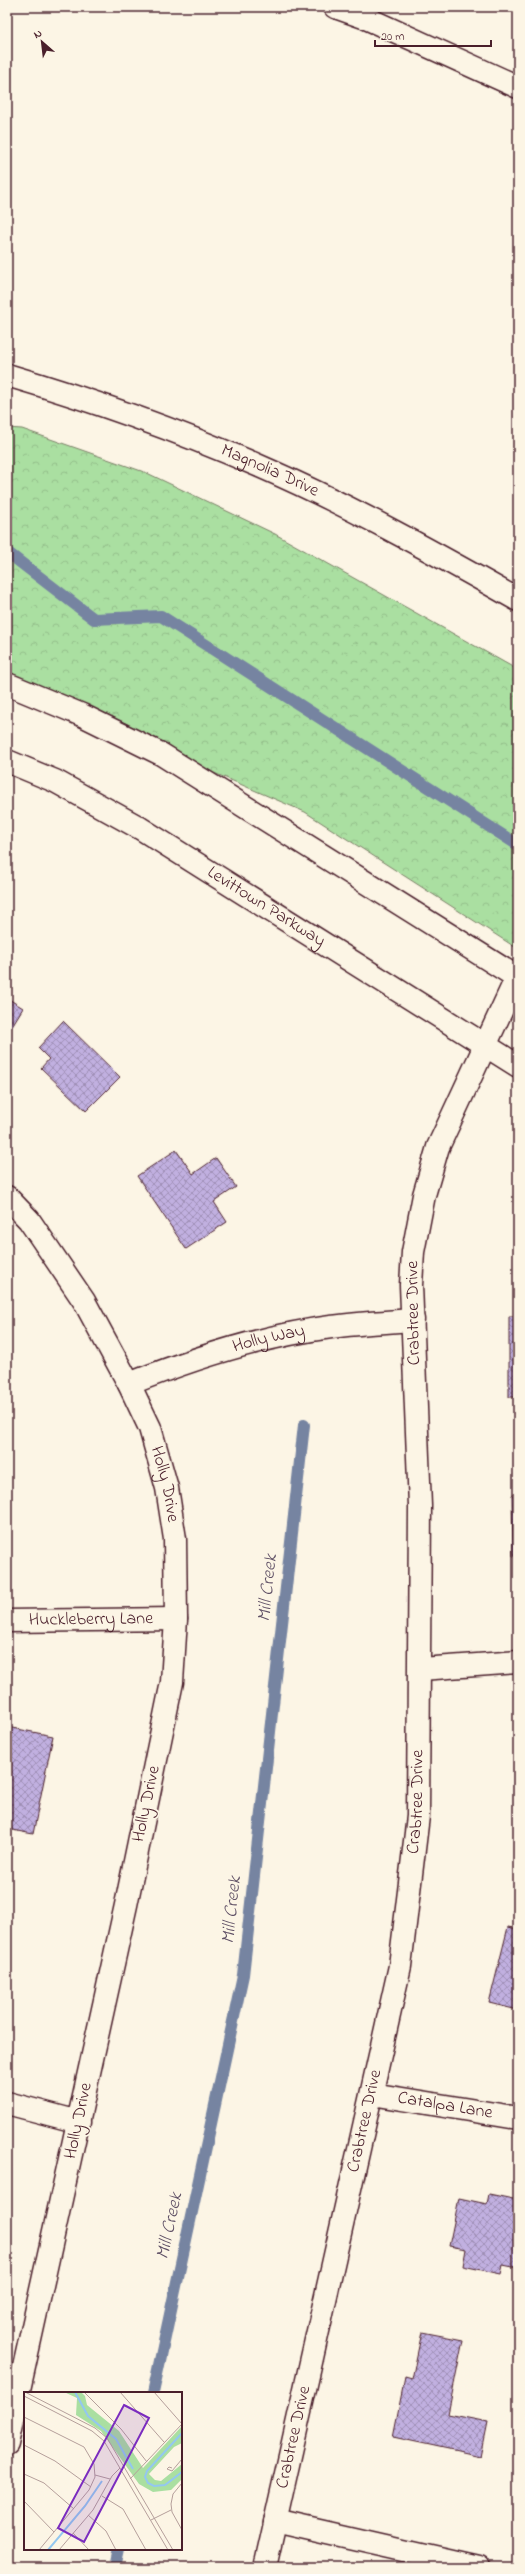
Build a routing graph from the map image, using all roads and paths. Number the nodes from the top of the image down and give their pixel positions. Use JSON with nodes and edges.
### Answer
{"nodes":[{"id":1,"x":335,"y":7,"type":"edge"},
{"id":2,"x":518,"y":87,"type":"edge"},
{"id":3,"x":7,"y":375,"type":"edge"},
{"id":4,"x":518,"y":600,"type":"edge"},
{"id":5,"x":7,"y":684,"type":"edge"},
{"id":6,"x":7,"y":761,"type":"edge"},
{"id":7,"x":518,"y":978,"type":"edge"},
{"id":8,"x":486,"y":1046,"type":"junction"},
{"id":9,"x":518,"y":1066,"type":"edge"},
{"id":10,"x":7,"y":1197,"type":"edge"},
{"id":11,"x":413,"y":1320,"type":"junction"},
{"id":12,"x":129,"y":1384,"type":"junction"},
{"id":13,"x":176,"y":1619,"type":"junction"},
{"id":14,"x":7,"y":1621,"type":"edge"},
{"id":15,"x":518,"y":1662,"type":"edge"},
{"id":16,"x":421,"y":1669,"type":"junction"},
{"id":17,"x":372,"y":2094,"type":"junction"},
{"id":18,"x":7,"y":2103,"type":"edge"},
{"id":19,"x":518,"y":2118,"type":"edge"},
{"id":20,"x":79,"y":2122,"type":"junction"},
{"id":21,"x":7,"y":2444,"type":"edge"},
{"id":22,"x":275,"y":2521,"type":"junction"},
{"id":23,"x":265,"y":2567,"type":"edge"},
{"id":24,"x":478,"y":2567,"type":"edge"}],
"edges":[{"from":1,"to":2,"type":"street"},
{"from":3,"to":4,"type":"street","name":"Magnolia Drive"},
{"from":5,"to":7,"type":"street"},
{"from":6,"to":8,"type":"street","name":"Levittown Parkway"},
{"from":7,"to":8,"type":"street","name":"Crabtree Drive"},
{"from":8,"to":9,"type":"street","name":"Levittown Parkway"},
{"from":8,"to":11,"type":"street","name":"Crabtree Drive"},
{"from":10,"to":12,"type":"street","name":"Holly Drive"},
{"from":11,"to":12,"type":"street","name":"Holly Way"},
{"from":11,"to":16,"type":"street","name":"Crabtree Drive"},
{"from":12,"to":13,"type":"street","name":"Holly Drive"},
{"from":13,"to":14,"type":"street","name":"Huckleberry Lane"},
{"from":13,"to":20,"type":"street","name":"Holly Drive"},
{"from":15,"to":16,"type":"street"},
{"from":16,"to":17,"type":"street","name":"Crabtree Drive"},
{"from":17,"to":19,"type":"street","name":"Catalpa Lane"},
{"from":17,"to":22,"type":"street","name":"Crabtree Drive"},
{"from":18,"to":20,"type":"street"},
{"from":20,"to":21,"type":"street","name":"Holly Drive"},
{"from":22,"to":23,"type":"street","name":"Crabtree Drive"},
{"from":22,"to":24,"type":"street"}]}
